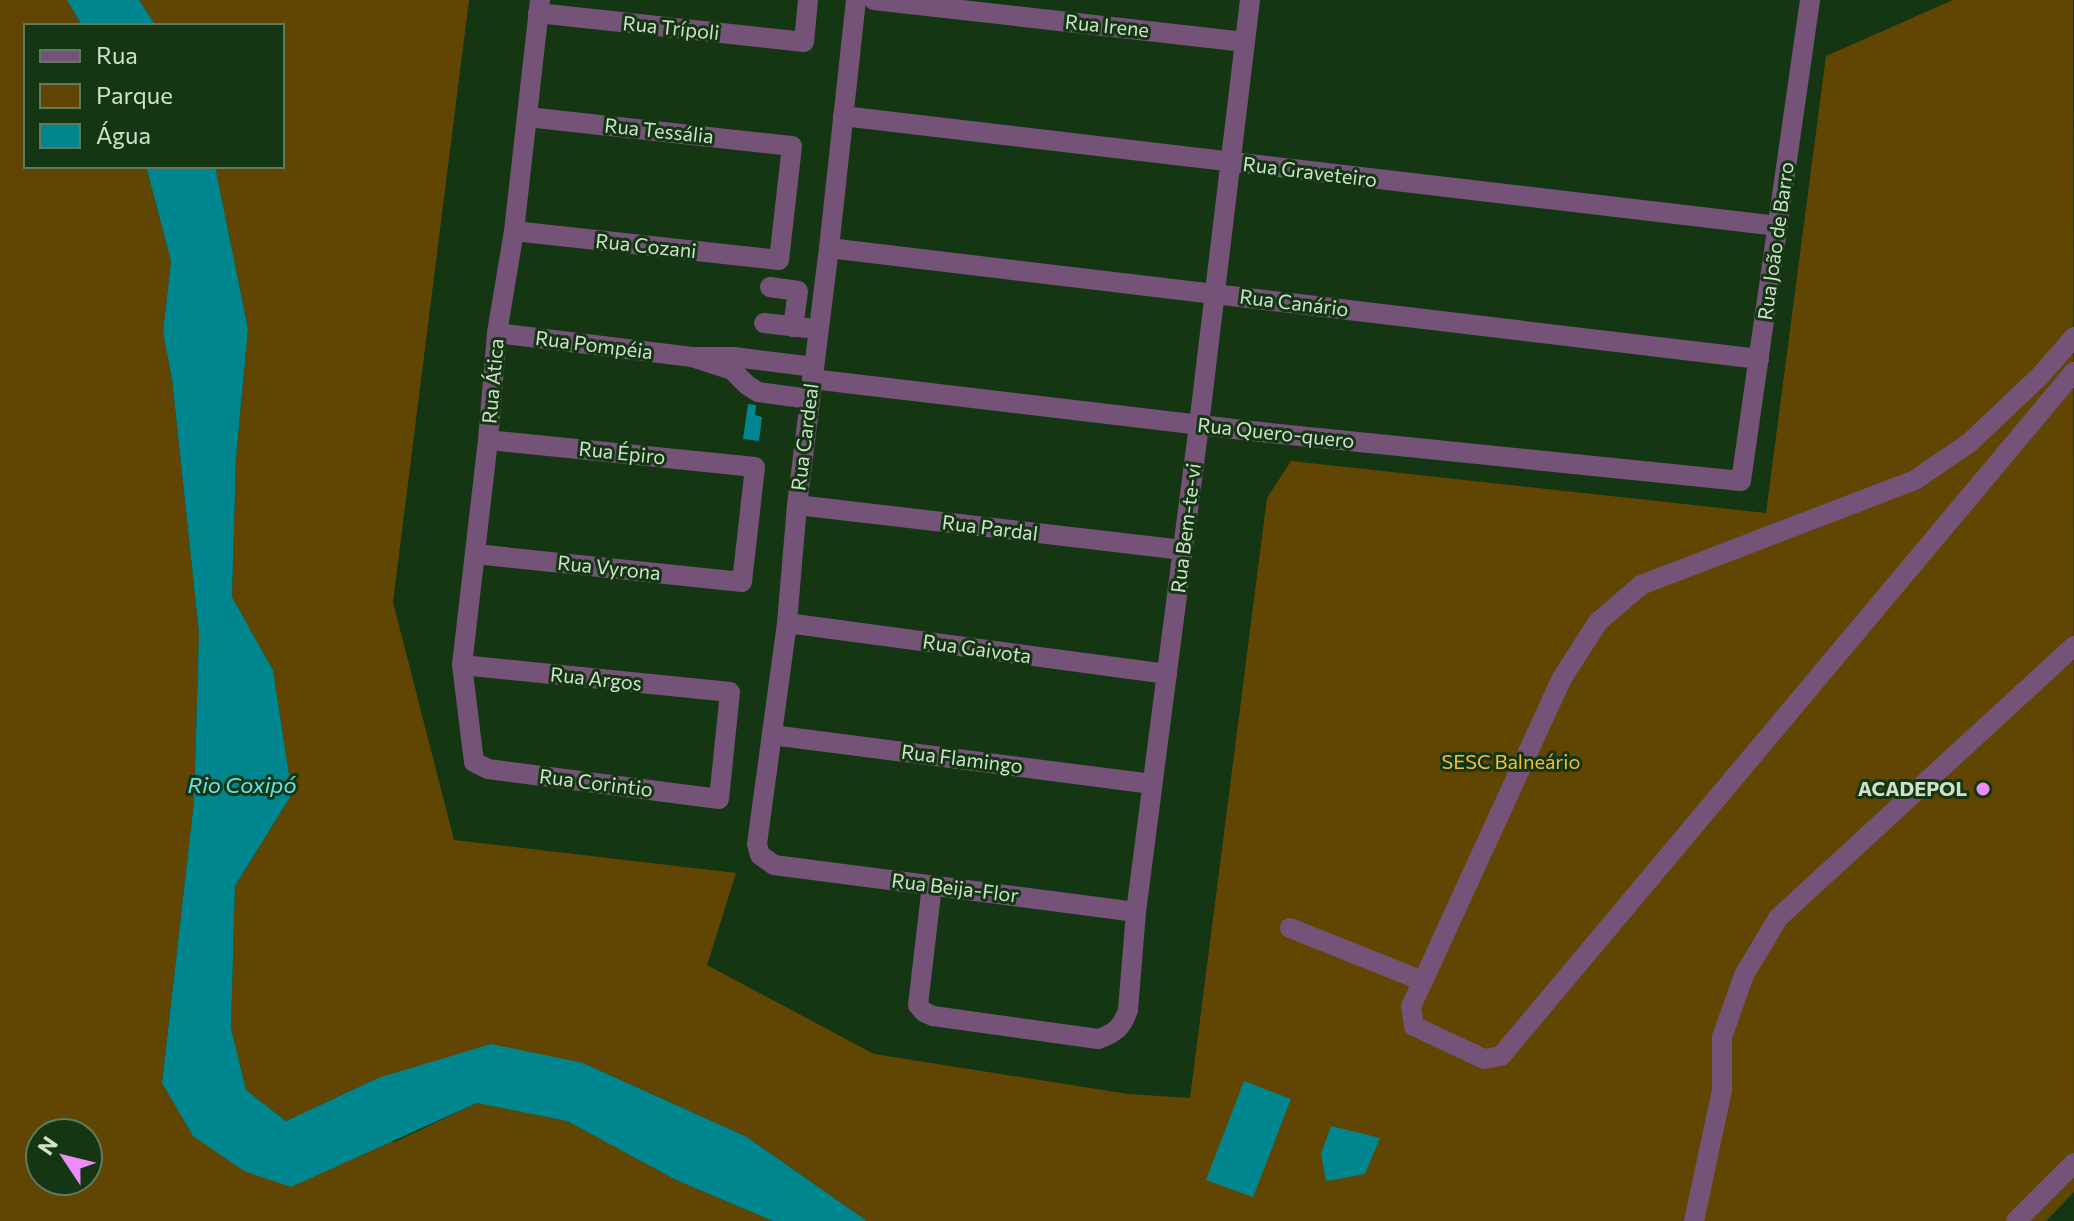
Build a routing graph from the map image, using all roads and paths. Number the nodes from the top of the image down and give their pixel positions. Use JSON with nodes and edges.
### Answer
{"nodes":[{"id":1,"x":808,"y":0,"type":"edge"},
{"id":2,"x":856,"y":0,"type":"edge"},
{"id":3,"x":874,"y":0,"type":"edge"},
{"id":4,"x":1250,"y":0,"type":"edge"},
{"id":5,"x":1810,"y":0,"type":"edge"},
{"id":6,"x":539,"y":7,"type":"edge"},
{"id":7,"x":1245,"y":42,"type":"junction"},
{"id":8,"x":843,"y":116,"type":"junction"},
{"id":9,"x":527,"y":117,"type":"junction"},
{"id":10,"x":1231,"y":163,"type":"junction"},
{"id":11,"x":1778,"y":226,"type":"junction"},
{"id":12,"x":514,"y":231,"type":"junction"},
{"id":13,"x":829,"y":248,"type":"junction"},
{"id":14,"x":779,"y":260,"type":"joint"},
{"id":15,"x":770,"y":287,"type":"dead end"},
{"id":16,"x":1214,"y":294,"type":"junction"},
{"id":17,"x":764,"y":323,"type":"dead end"},
{"id":18,"x":793,"y":327,"type":"junction"},
{"id":19,"x":819,"y":330,"type":"junction"},
{"id":20,"x":497,"y":333,"type":"junction"},
{"id":21,"x":2073,"y":339,"type":"edge"},
{"id":22,"x":692,"y":357,"type":"junction"},
{"id":23,"x":1759,"y":359,"type":"junction"},
{"id":24,"x":2074,"y":372,"type":"edge"},
{"id":25,"x":812,"y":378,"type":"junction"},
{"id":26,"x":1199,"y":425,"type":"junction"},
{"id":27,"x":488,"y":440,"type":"junction"},
{"id":28,"x":1969,"y":443,"type":"junction"},
{"id":29,"x":1994,"y":467,"type":"junction"},
{"id":30,"x":1741,"y":481,"type":"joint"},
{"id":31,"x":797,"y":505,"type":"junction"},
{"id":32,"x":1183,"y":550,"type":"junction"},
{"id":33,"x":475,"y":554,"type":"junction"},
{"id":34,"x":742,"y":582,"type":"joint"},
{"id":35,"x":787,"y":623,"type":"junction"},
{"id":36,"x":2074,"y":646,"type":"edge"},
{"id":37,"x":462,"y":665,"type":"junction"},
{"id":38,"x":1167,"y":674,"type":"junction"},
{"id":39,"x":772,"y":735,"type":"junction"},
{"id":40,"x":474,"y":762,"type":"joint"},
{"id":41,"x":1152,"y":784,"type":"junction"},
{"id":42,"x":719,"y":799,"type":"joint"},
{"id":43,"x":774,"y":865,"type":"joint"},
{"id":44,"x":932,"y":885,"type":"junction"},
{"id":45,"x":1136,"y":912,"type":"junction"},
{"id":46,"x":1290,"y":928,"type":"dead end"},
{"id":47,"x":1423,"y":981,"type":"junction"},
{"id":48,"x":2074,"y":1163,"type":"edge"},
{"id":49,"x":1694,"y":1221,"type":"edge"},
{"id":50,"x":2016,"y":1221,"type":"edge"}],
"edges":[{"from":1,"to":6,"type":"street","name":"Rua Trípoli"},
{"from":2,"to":8,"type":"street","name":"Rua Cardeal"},
{"from":3,"to":7,"type":"street","name":"Rua Irene"},
{"from":4,"to":7,"type":"street","name":"Rua Bem-te-vi"},
{"from":5,"to":11,"type":"street","name":"Rua João de Barro"},
{"from":6,"to":9,"type":"street","name":"Rua Ática"},
{"from":7,"to":10,"type":"street","name":"Rua Bem-te-vi"},
{"from":8,"to":10,"type":"street","name":"Rua Graveteiro"},
{"from":8,"to":13,"type":"street","name":"Rua Cardeal"},
{"from":9,"to":12,"type":"street","name":"Rua Ática"},
{"from":9,"to":14,"type":"street","name":"Rua Tessália"},
{"from":10,"to":11,"type":"street","name":"Rua Graveteiro"},
{"from":10,"to":16,"type":"street","name":"Rua Bem-te-vi"},
{"from":11,"to":23,"type":"street","name":"Rua João de Barro"},
{"from":12,"to":14,"type":"street","name":"Rua Cozani"},
{"from":12,"to":20,"type":"street","name":"Rua Ática"},
{"from":13,"to":16,"type":"street","name":"Rua Canário"},
{"from":13,"to":19,"type":"street","name":"Rua Cardeal"},
{"from":15,"to":18,"type":"street"},
{"from":16,"to":23,"type":"street","name":"Rua Canário"},
{"from":16,"to":26,"type":"street","name":"Rua Bem-te-vi"},
{"from":17,"to":18,"type":"street"},
{"from":18,"to":19,"type":"street"},
{"from":19,"to":25,"type":"street","name":"Rua Cardeal"},
{"from":20,"to":22,"type":"street","name":"Rua Pompéia"},
{"from":20,"to":27,"type":"street","name":"Rua Ática"},
{"from":21,"to":28,"type":"street"},
{"from":22,"to":25,"type":"street","name":"Rua Pompéia"},
{"from":22,"to":25,"type":"street","name":"Rua Pompéia"},
{"from":23,"to":30,"type":"street","name":"Rua João de Barro"},
{"from":24,"to":29,"type":"street"},
{"from":25,"to":26,"type":"street","name":"Rua Quero-quero"},
{"from":25,"to":31,"type":"street","name":"Rua Cardeal"},
{"from":26,"to":30,"type":"street","name":"Rua Quero-quero"},
{"from":26,"to":32,"type":"street","name":"Rua Bem-te-vi"},
{"from":27,"to":33,"type":"street","name":"Rua Ática"},
{"from":27,"to":34,"type":"street","name":"Rua Épiro"},
{"from":28,"to":29,"type":"street"},
{"from":28,"to":47,"type":"street"},
{"from":29,"to":47,"type":"street"},
{"from":31,"to":32,"type":"street","name":"Rua Pardal"},
{"from":31,"to":35,"type":"street","name":"Rua Cardeal"},
{"from":32,"to":38,"type":"street","name":"Rua Bem-te-vi"},
{"from":33,"to":34,"type":"street","name":"Rua Vyrona"},
{"from":33,"to":37,"type":"street","name":"Rua Ática"},
{"from":35,"to":38,"type":"street","name":"Rua Gaivota"},
{"from":35,"to":39,"type":"street","name":"Rua Cardeal"},
{"from":36,"to":49,"type":"street"},
{"from":37,"to":40,"type":"street","name":"Rua Ática"},
{"from":37,"to":42,"type":"street","name":"Rua Argos"},
{"from":38,"to":41,"type":"street","name":"Rua Bem-te-vi"},
{"from":39,"to":41,"type":"street","name":"Rua Flamingo"},
{"from":39,"to":43,"type":"street","name":"Rua Cardeal"},
{"from":40,"to":42,"type":"street","name":"Rua Corintio"},
{"from":41,"to":45,"type":"street","name":"Rua Bem-te-vi"},
{"from":43,"to":44,"type":"street","name":"Rua Beija-Flor"},
{"from":44,"to":45,"type":"street","name":"Rua Beija-Flor"},
{"from":44,"to":45,"type":"street"},
{"from":46,"to":47,"type":"street"},
{"from":48,"to":50,"type":"street"}]}
